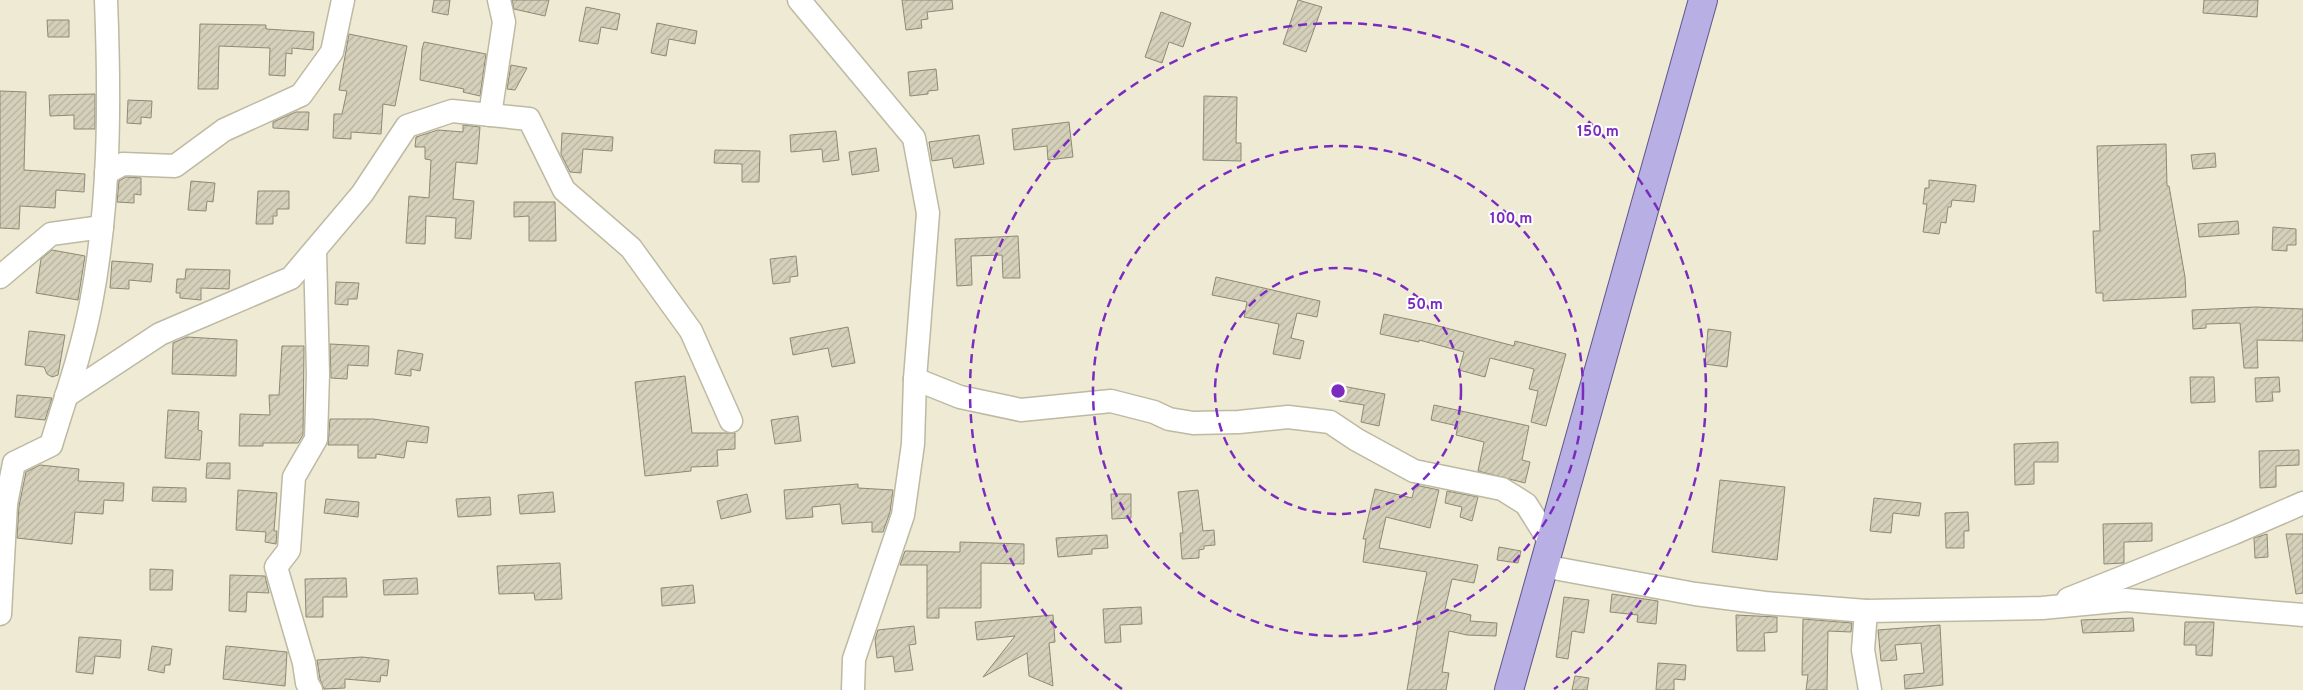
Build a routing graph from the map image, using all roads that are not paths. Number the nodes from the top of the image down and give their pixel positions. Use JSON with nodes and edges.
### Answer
{"nodes":[{"id":1,"x":106,"y":0,"type":"edge"},
{"id":2,"x":343,"y":0,"type":"edge"},
{"id":3,"x":499,"y":0,"type":"edge"},
{"id":4,"x":799,"y":0,"type":"edge"},
{"id":5,"x":1703,"y":0,"type":"edge"},
{"id":6,"x":490,"y":115,"type":"junction"},
{"id":7,"x":106,"y":173,"type":"junction"},
{"id":8,"x":102,"y":227,"type":"junction"},
{"id":9,"x":315,"y":250,"type":"junction"},
{"id":10,"x":0,"y":277,"type":"edge"},
{"id":11,"x":915,"y":379,"type":"junction"},
{"id":12,"x":66,"y":396,"type":"junction"},
{"id":13,"x":731,"y":421,"type":"dead end"},
{"id":14,"x":3,"y":503,"type":"edge"},
{"id":15,"x":2303,"y":503,"type":"edge"},
{"id":16,"x":1546,"y":554,"type":"junction"},
{"id":17,"x":2042,"y":608,"type":"junction"},
{"id":18,"x":1866,"y":611,"type":"junction"},
{"id":19,"x":0,"y":614,"type":"edge"},
{"id":20,"x":2303,"y":615,"type":"edge"},
{"id":21,"x":311,"y":690,"type":"edge"},
{"id":22,"x":853,"y":690,"type":"edge"},
{"id":23,"x":1508,"y":690,"type":"edge"},
{"id":24,"x":1870,"y":690,"type":"edge"}],
"edges":[{"from":1,"to":7,"type":"street"},
{"from":2,"to":7,"type":"street"},
{"from":3,"to":6,"type":"street"},
{"from":4,"to":11,"type":"street"},
{"from":5,"to":16,"type":"main road"},
{"from":6,"to":9,"type":"street"},
{"from":6,"to":13,"type":"street"},
{"from":7,"to":8,"type":"street"},
{"from":8,"to":10,"type":"street"},
{"from":8,"to":12,"type":"street"},
{"from":9,"to":12,"type":"street"},
{"from":9,"to":21,"type":"street"},
{"from":11,"to":16,"type":"street"},
{"from":11,"to":22,"type":"street"},
{"from":12,"to":14,"type":"street"},
{"from":14,"to":19,"type":"street"},
{"from":15,"to":17,"type":"street"},
{"from":16,"to":18,"type":"street"},
{"from":16,"to":23,"type":"main road"},
{"from":17,"to":18,"type":"street"},
{"from":17,"to":20,"type":"street"},
{"from":18,"to":24,"type":"street"}]}
